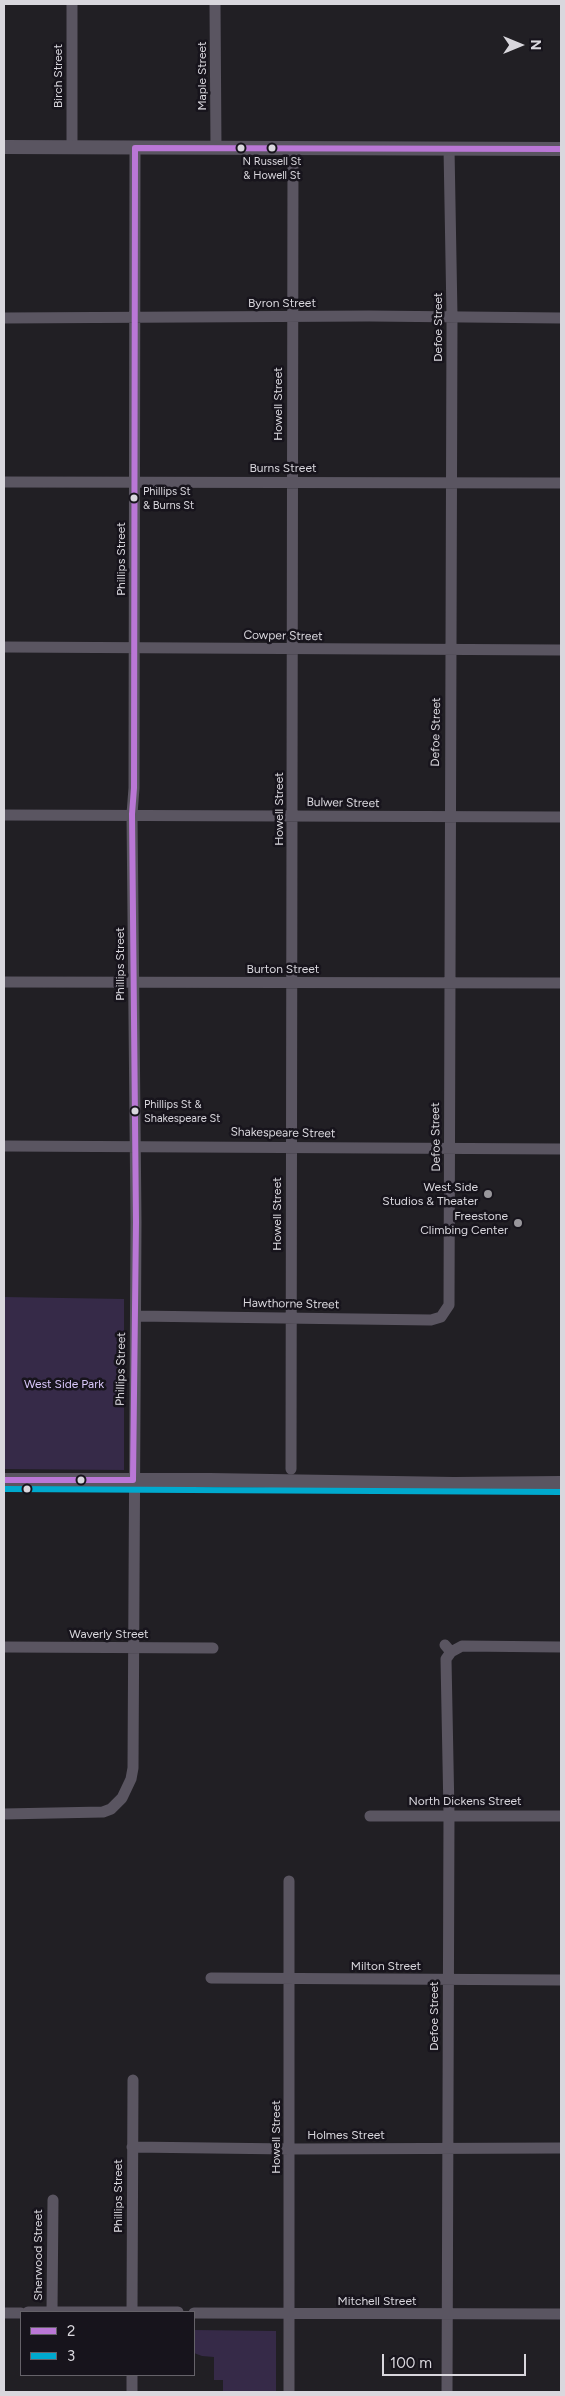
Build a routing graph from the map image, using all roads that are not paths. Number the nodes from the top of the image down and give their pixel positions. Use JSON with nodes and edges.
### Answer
{"nodes":[{"id":1,"x":72,"y":4,"type":"edge"},
{"id":2,"x":215,"y":4,"type":"edge"},
{"id":3,"x":4,"y":147,"type":"edge"},
{"id":4,"x":72,"y":148,"type":"junction"},
{"id":5,"x":135,"y":148,"type":"junction"},
{"id":6,"x":216,"y":148,"type":"junction"},
{"id":7,"x":450,"y":148,"type":"junction"},
{"id":8,"x":292,"y":149,"type":"junction"},
{"id":9,"x":561,"y":149,"type":"edge"},
{"id":10,"x":292,"y":316,"type":"junction"},
{"id":11,"x":452,"y":316,"type":"junction"},
{"id":12,"x":4,"y":318,"type":"edge"},
{"id":13,"x":135,"y":318,"type":"junction"},
{"id":14,"x":561,"y":318,"type":"edge"},
{"id":15,"x":135,"y":480,"type":"junction"},
{"id":16,"x":4,"y":482,"type":"edge"},
{"id":17,"x":292,"y":482,"type":"junction"},
{"id":18,"x":451,"y":482,"type":"junction"},
{"id":19,"x":561,"y":483,"type":"edge"},
{"id":20,"x":4,"y":647,"type":"edge"},
{"id":21,"x":134,"y":648,"type":"junction"},
{"id":22,"x":451,"y":649,"type":"junction"},
{"id":23,"x":292,"y":650,"type":"junction"},
{"id":24,"x":561,"y":650,"type":"edge"},
{"id":25,"x":132,"y":814,"type":"junction"},
{"id":26,"x":4,"y":815,"type":"edge"},
{"id":27,"x":293,"y":816,"type":"junction"},
{"id":28,"x":449,"y":817,"type":"junction"},
{"id":29,"x":561,"y":817,"type":"edge"},
{"id":30,"x":4,"y":982,"type":"edge"},
{"id":31,"x":134,"y":982,"type":"junction"},
{"id":32,"x":292,"y":983,"type":"junction"},
{"id":33,"x":449,"y":983,"type":"junction"},
{"id":34,"x":561,"y":983,"type":"edge"},
{"id":35,"x":4,"y":1146,"type":"edge"},
{"id":36,"x":135,"y":1146,"type":"junction"},
{"id":37,"x":291,"y":1148,"type":"junction"},
{"id":38,"x":450,"y":1149,"type":"junction"},
{"id":39,"x":561,"y":1149,"type":"edge"},
{"id":40,"x":444,"y":1314,"type":"joint"},
{"id":41,"x":136,"y":1316,"type":"junction"},
{"id":42,"x":291,"y":1318,"type":"junction"},
{"id":43,"x":289,"y":1475,"type":"junction"},
{"id":44,"x":4,"y":1480,"type":"edge"},
{"id":45,"x":133,"y":1480,"type":"junction"},
{"id":46,"x":561,"y":1483,"type":"edge"},
{"id":47,"x":4,"y":1647,"type":"edge"},
{"id":48,"x":561,"y":1647,"type":"edge"},
{"id":49,"x":132,"y":1648,"type":"junction"},
{"id":50,"x":214,"y":1648,"type":"dead end"},
{"id":51,"x":4,"y":1814,"type":"edge"},
{"id":52,"x":449,"y":1814,"type":"junction"},
{"id":53,"x":370,"y":1816,"type":"dead end"},
{"id":54,"x":561,"y":1816,"type":"edge"},
{"id":55,"x":289,"y":1881,"type":"dead end"},
{"id":56,"x":211,"y":1978,"type":"dead end"},
{"id":57,"x":289,"y":1980,"type":"junction"},
{"id":58,"x":448,"y":1980,"type":"junction"},
{"id":59,"x":561,"y":1980,"type":"edge"},
{"id":60,"x":133,"y":2080,"type":"dead end"},
{"id":61,"x":132,"y":2147,"type":"junction"},
{"id":62,"x":447,"y":2148,"type":"junction"},
{"id":63,"x":561,"y":2148,"type":"edge"},
{"id":64,"x":290,"y":2149,"type":"junction"},
{"id":65,"x":53,"y":2200,"type":"dead end"},
{"id":66,"x":52,"y":2311,"type":"edge"},
{"id":67,"x":132,"y":2311,"type":"edge"},
{"id":68,"x":20,"y":2312,"type":"edge"},
{"id":69,"x":4,"y":2313,"type":"edge"},
{"id":70,"x":195,"y":2313,"type":"edge"},
{"id":71,"x":447,"y":2314,"type":"junction"},
{"id":72,"x":561,"y":2314,"type":"edge"},
{"id":73,"x":290,"y":2315,"type":"junction"},
{"id":74,"x":132,"y":2376,"type":"edge"},
{"id":75,"x":132,"y":2392,"type":"edge"},
{"id":76,"x":289,"y":2392,"type":"edge"},
{"id":77,"x":447,"y":2392,"type":"edge"}],
"edges":[{"from":1,"to":4,"type":"street","name":"Birch Street"},
{"from":2,"to":6,"type":"street","name":"Maple Street"},
{"from":3,"to":4,"type":"street"},
{"from":4,"to":5,"type":"street"},
{"from":5,"to":6,"type":"street"},
{"from":5,"to":13,"type":"street","name":"Phillips Street"},
{"from":6,"to":8,"type":"street"},
{"from":7,"to":8,"type":"street"},
{"from":7,"to":9,"type":"street"},
{"from":7,"to":11,"type":"street","name":"Defoe Street"},
{"from":8,"to":10,"type":"street","name":"Howell Street"},
{"from":10,"to":11,"type":"street","name":"Byron Street"},
{"from":10,"to":13,"type":"street","name":"Byron Street"},
{"from":10,"to":17,"type":"street","name":"Howell Street"},
{"from":11,"to":14,"type":"street","name":"Byron Street"},
{"from":11,"to":18,"type":"street","name":"Defoe Street"},
{"from":12,"to":13,"type":"street","name":"Byron Street"},
{"from":13,"to":15,"type":"street","name":"Phillips Street"},
{"from":15,"to":16,"type":"street","name":"Burns Street"},
{"from":15,"to":17,"type":"street","name":"Burns Street"},
{"from":15,"to":21,"type":"street","name":"Phillips Street"},
{"from":17,"to":18,"type":"street","name":"Burns Street"},
{"from":17,"to":23,"type":"street","name":"Howell Street"},
{"from":18,"to":19,"type":"street","name":"Burns Street"},
{"from":18,"to":22,"type":"street","name":"Defoe Street"},
{"from":20,"to":21,"type":"street","name":"Cowper Street"},
{"from":21,"to":23,"type":"street","name":"Cowper Street"},
{"from":21,"to":25,"type":"street","name":"Phillips Street"},
{"from":22,"to":23,"type":"street","name":"Cowper Street"},
{"from":22,"to":24,"type":"street","name":"Cowper Street"},
{"from":22,"to":28,"type":"street","name":"Defoe Street"},
{"from":23,"to":27,"type":"street","name":"Howell Street"},
{"from":25,"to":26,"type":"street","name":"Bulwer Street"},
{"from":25,"to":27,"type":"street","name":"Bulwer Street"},
{"from":25,"to":31,"type":"street","name":"Phillips Street"},
{"from":27,"to":28,"type":"street","name":"Bulwer Street"},
{"from":27,"to":32,"type":"street","name":"Howell Street"},
{"from":28,"to":29,"type":"street","name":"Bulwer Street"},
{"from":28,"to":33,"type":"street","name":"Defoe Street"},
{"from":30,"to":31,"type":"street","name":"Burton Street"},
{"from":31,"to":32,"type":"street","name":"Burton Street"},
{"from":31,"to":36,"type":"street","name":"Phillips Street"},
{"from":32,"to":33,"type":"street","name":"Burton Street"},
{"from":32,"to":37,"type":"street","name":"Howell Street"},
{"from":33,"to":34,"type":"street","name":"Burton Street"},
{"from":33,"to":38,"type":"street","name":"Defoe Street"},
{"from":35,"to":36,"type":"street","name":"Shakespeare Street"},
{"from":36,"to":37,"type":"street","name":"Shakespeare Street"},
{"from":36,"to":41,"type":"street","name":"Phillips Street"},
{"from":37,"to":38,"type":"street","name":"Shakespeare Street"},
{"from":37,"to":42,"type":"street","name":"Howell Street"},
{"from":38,"to":39,"type":"street","name":"Shakespeare Street"},
{"from":38,"to":40,"type":"street","name":"Defoe Street"},
{"from":40,"to":42,"type":"street","name":"Hawthorne Street"},
{"from":41,"to":42,"type":"street","name":"Hawthorne Street"},
{"from":41,"to":45,"type":"street","name":"Phillips Street"},
{"from":42,"to":43,"type":"street","name":"Howell Street"},
{"from":43,"to":45,"type":"street"},
{"from":43,"to":46,"type":"street"},
{"from":44,"to":45,"type":"street"},
{"from":45,"to":49,"type":"street","name":"Phillips Street"},
{"from":47,"to":49,"type":"street","name":"Waverly Street"},
{"from":48,"to":52,"type":"street","name":"Defoe Street"},
{"from":49,"to":50,"type":"street","name":"Waverly Street"},
{"from":49,"to":51,"type":"street","name":"Phillips Street"},
{"from":52,"to":53,"type":"street","name":"North Dickens Street"},
{"from":52,"to":54,"type":"street","name":"North Dickens Street"},
{"from":52,"to":58,"type":"street","name":"Defoe Street"},
{"from":55,"to":57,"type":"street","name":"Howell Street"},
{"from":56,"to":57,"type":"street","name":"Milton Street"},
{"from":57,"to":58,"type":"street","name":"Milton Street"},
{"from":57,"to":64,"type":"street","name":"Howell Street"},
{"from":58,"to":59,"type":"street","name":"Milton Street"},
{"from":58,"to":62,"type":"street","name":"Defoe Street"},
{"from":60,"to":61,"type":"street","name":"Phillips Street"},
{"from":61,"to":64,"type":"street","name":"Holmes Street"},
{"from":61,"to":67,"type":"street","name":"Phillips Street"},
{"from":62,"to":63,"type":"street","name":"Holmes Street"},
{"from":62,"to":64,"type":"street","name":"Holmes Street"},
{"from":62,"to":71,"type":"street","name":"Defoe Street"},
{"from":64,"to":73,"type":"street","name":"Howell Street"},
{"from":65,"to":66,"type":"street","name":"Sherwood Street"},
{"from":68,"to":69,"type":"street"},
{"from":70,"to":73,"type":"street","name":"Mitchell Street"},
{"from":71,"to":72,"type":"street","name":"Mitchell Street"},
{"from":71,"to":73,"type":"street","name":"Mitchell Street"},
{"from":71,"to":77,"type":"street","name":"Defoe Street"},
{"from":73,"to":76,"type":"street","name":"Howell Street"},
{"from":74,"to":75,"type":"street"}]}
